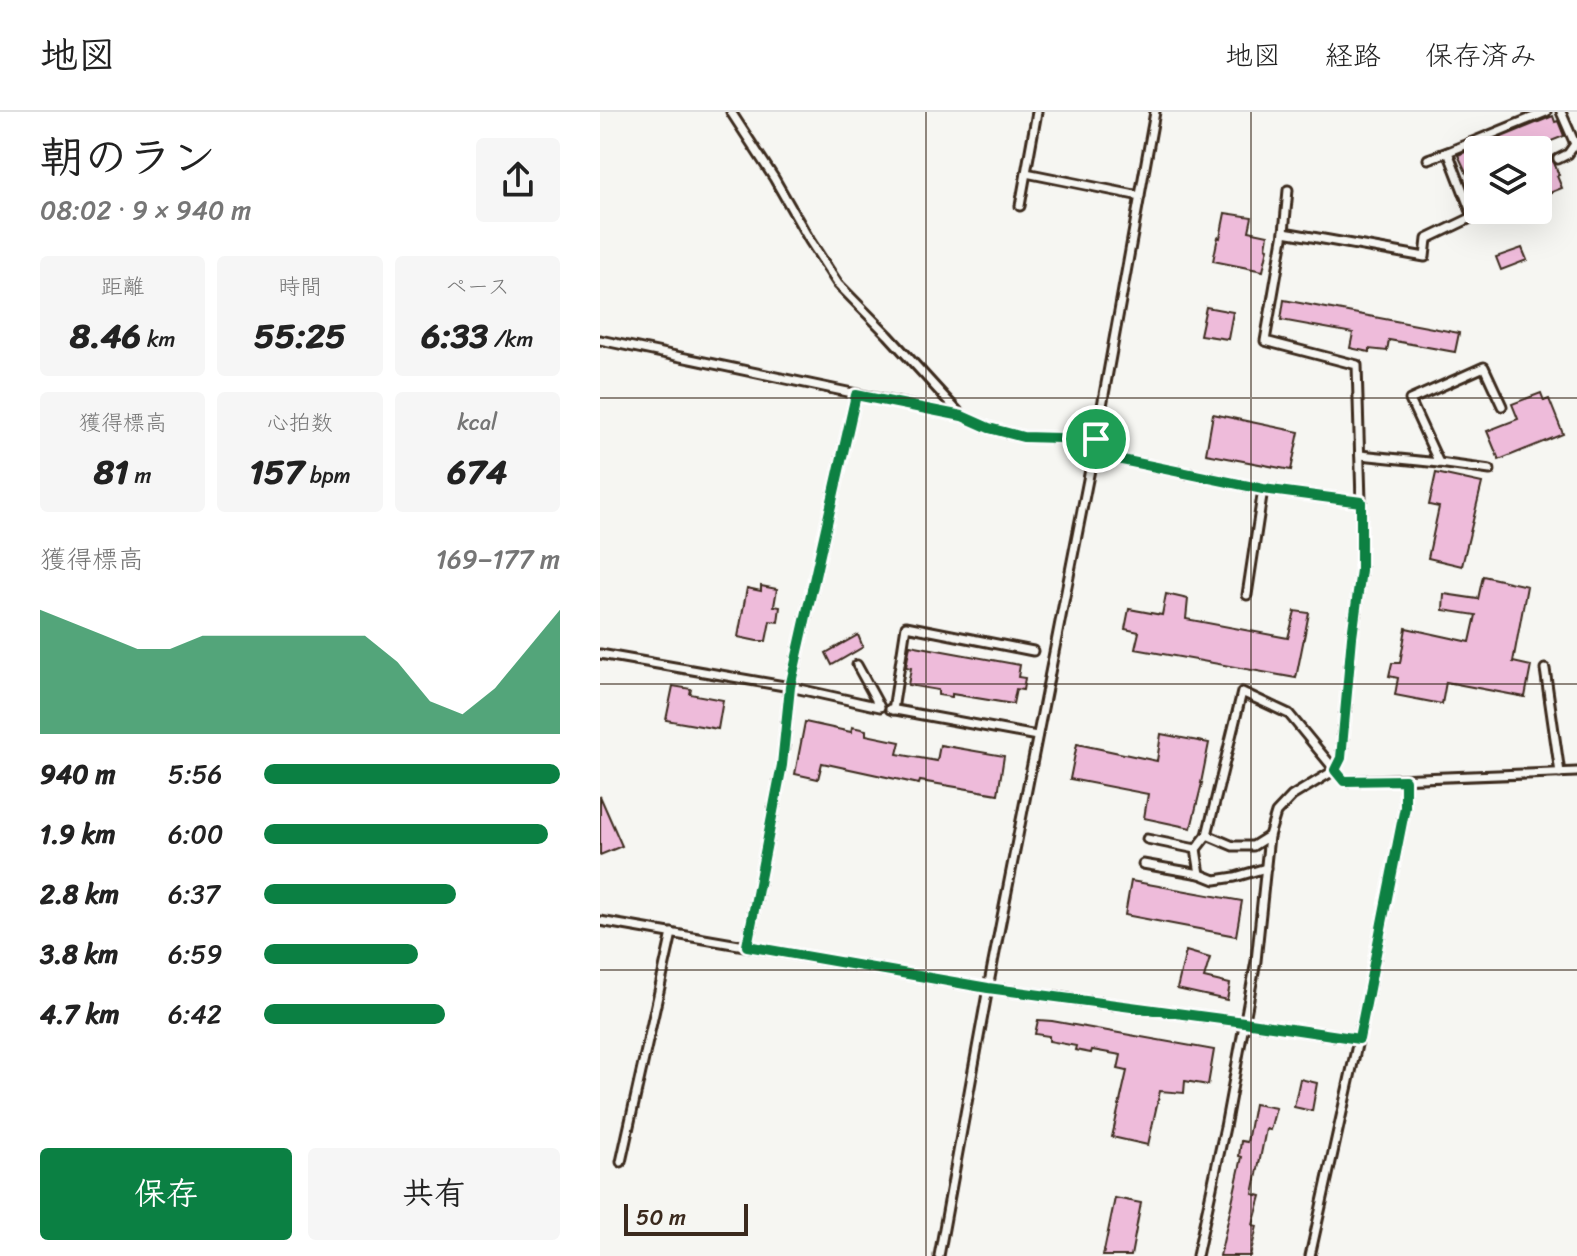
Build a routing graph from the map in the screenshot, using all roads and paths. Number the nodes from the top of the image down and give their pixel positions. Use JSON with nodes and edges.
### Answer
{"nodes":[{"id":1,"x":731,"y":112,"type":"edge"},
{"id":2,"x":1037,"y":112,"type":"edge"},
{"id":3,"x":1155,"y":112,"type":"edge"},
{"id":4,"x":1546,"y":112,"type":"edge"},
{"id":5,"x":1561,"y":112,"type":"edge"},
{"id":6,"x":1448,"y":152,"type":"junction"},
{"id":7,"x":1428,"y":159,"type":"dead end"},
{"id":8,"x":1558,"y":159,"type":"dead end"},
{"id":9,"x":1026,"y":173,"type":"junction"},
{"id":10,"x":1288,"y":190,"type":"dead end"},
{"id":11,"x":1140,"y":196,"type":"junction"},
{"id":12,"x":1020,"y":206,"type":"dead end"},
{"id":13,"x":1284,"y":232,"type":"junction"},
{"id":14,"x":600,"y":340,"type":"edge"},
{"id":15,"x":856,"y":395,"type":"junction"},
{"id":16,"x":1502,"y":406,"type":"dead end"},
{"id":17,"x":962,"y":416,"type":"junction"},
{"id":18,"x":1096,"y":439,"type":"junction"},
{"id":19,"x":1093,"y":454,"type":"junction"},
{"id":20,"x":1360,"y":455,"type":"junction"},
{"id":21,"x":1439,"y":463,"type":"junction"},
{"id":22,"x":1490,"y":470,"type":"dead end"},
{"id":23,"x":1263,"y":489,"type":"junction"},
{"id":24,"x":1361,"y":502,"type":"junction"},
{"id":25,"x":1247,"y":595,"type":"dead end"},
{"id":26,"x":1033,"y":651,"type":"dead end"},
{"id":27,"x":600,"y":654,"type":"edge"},
{"id":28,"x":857,"y":665,"type":"dead end"},
{"id":29,"x":1545,"y":669,"type":"dead end"},
{"id":30,"x":790,"y":687,"type":"junction"},
{"id":31,"x":880,"y":707,"type":"junction"},
{"id":32,"x":893,"y":710,"type":"junction"},
{"id":33,"x":1037,"y":736,"type":"junction"},
{"id":34,"x":1335,"y":770,"type":"junction"},
{"id":35,"x":1577,"y":772,"type":"edge"},
{"id":36,"x":1560,"y":773,"type":"junction"},
{"id":37,"x":1405,"y":780,"type":"junction"},
{"id":38,"x":1207,"y":835,"type":"junction"},
{"id":39,"x":1269,"y":836,"type":"junction"},
{"id":40,"x":1147,"y":839,"type":"dead end"},
{"id":41,"x":1196,"y":849,"type":"junction"},
{"id":42,"x":1143,"y":864,"type":"dead end"},
{"id":43,"x":1266,"y":868,"type":"junction"},
{"id":44,"x":1200,"y":874,"type":"junction"},
{"id":45,"x":600,"y":921,"type":"edge"},
{"id":46,"x":672,"y":933,"type":"junction"},
{"id":47,"x":747,"y":946,"type":"junction"},
{"id":48,"x":988,"y":988,"type":"junction"},
{"id":49,"x":1244,"y":1022,"type":"junction"},
{"id":50,"x":1359,"y":1039,"type":"junction"},
{"id":51,"x":621,"y":1162,"type":"dead end"},
{"id":52,"x":939,"y":1256,"type":"edge"},
{"id":53,"x":1197,"y":1256,"type":"edge"},
{"id":54,"x":1310,"y":1256,"type":"edge"}],
"edges":[{"from":1,"to":17,"type":"lane"},
{"from":2,"to":9,"type":"lane"},
{"from":3,"to":11,"type":"lane"},
{"from":4,"to":6,"type":"lane"},
{"from":5,"to":8,"type":"lane"},
{"from":6,"to":7,"type":"lane"},
{"from":6,"to":13,"type":"lane"},
{"from":9,"to":11,"type":"lane"},
{"from":9,"to":12,"type":"lane"},
{"from":10,"to":13,"type":"lane"},
{"from":11,"to":18,"type":"lane"},
{"from":13,"to":20,"type":"lane"},
{"from":14,"to":15,"type":"lane"},
{"from":15,"to":17,"type":"lane"},
{"from":15,"to":30,"type":"lane"},
{"from":16,"to":21,"type":"lane"},
{"from":17,"to":18,"type":"lane"},
{"from":18,"to":19,"type":"lane"},
{"from":19,"to":23,"type":"lane"},
{"from":19,"to":33,"type":"lane"},
{"from":20,"to":21,"type":"lane"},
{"from":20,"to":24,"type":"lane"},
{"from":21,"to":22,"type":"lane"},
{"from":23,"to":24,"type":"lane"},
{"from":23,"to":25,"type":"lane"},
{"from":24,"to":34,"type":"lane"},
{"from":26,"to":32,"type":"lane"},
{"from":27,"to":30,"type":"lane"},
{"from":28,"to":31,"type":"lane"},
{"from":29,"to":36,"type":"lane"},
{"from":30,"to":31,"type":"lane"},
{"from":30,"to":47,"type":"lane"},
{"from":31,"to":32,"type":"lane"},
{"from":32,"to":33,"type":"lane"},
{"from":33,"to":48,"type":"lane"},
{"from":34,"to":37,"type":"lane"},
{"from":34,"to":38,"type":"lane"},
{"from":34,"to":39,"type":"lane"},
{"from":35,"to":36,"type":"lane"},
{"from":36,"to":37,"type":"lane"},
{"from":37,"to":50,"type":"lane"},
{"from":38,"to":39,"type":"lane"},
{"from":38,"to":41,"type":"lane"},
{"from":39,"to":43,"type":"lane"},
{"from":40,"to":41,"type":"lane"},
{"from":41,"to":44,"type":"lane"},
{"from":42,"to":44,"type":"lane"},
{"from":43,"to":44,"type":"lane"},
{"from":43,"to":49,"type":"lane"},
{"from":45,"to":46,"type":"lane"},
{"from":46,"to":47,"type":"lane"},
{"from":46,"to":51,"type":"lane"},
{"from":47,"to":48,"type":"lane"},
{"from":48,"to":49,"type":"lane"},
{"from":48,"to":52,"type":"lane"},
{"from":49,"to":50,"type":"lane"},
{"from":49,"to":53,"type":"lane"},
{"from":50,"to":54,"type":"lane"}]}
